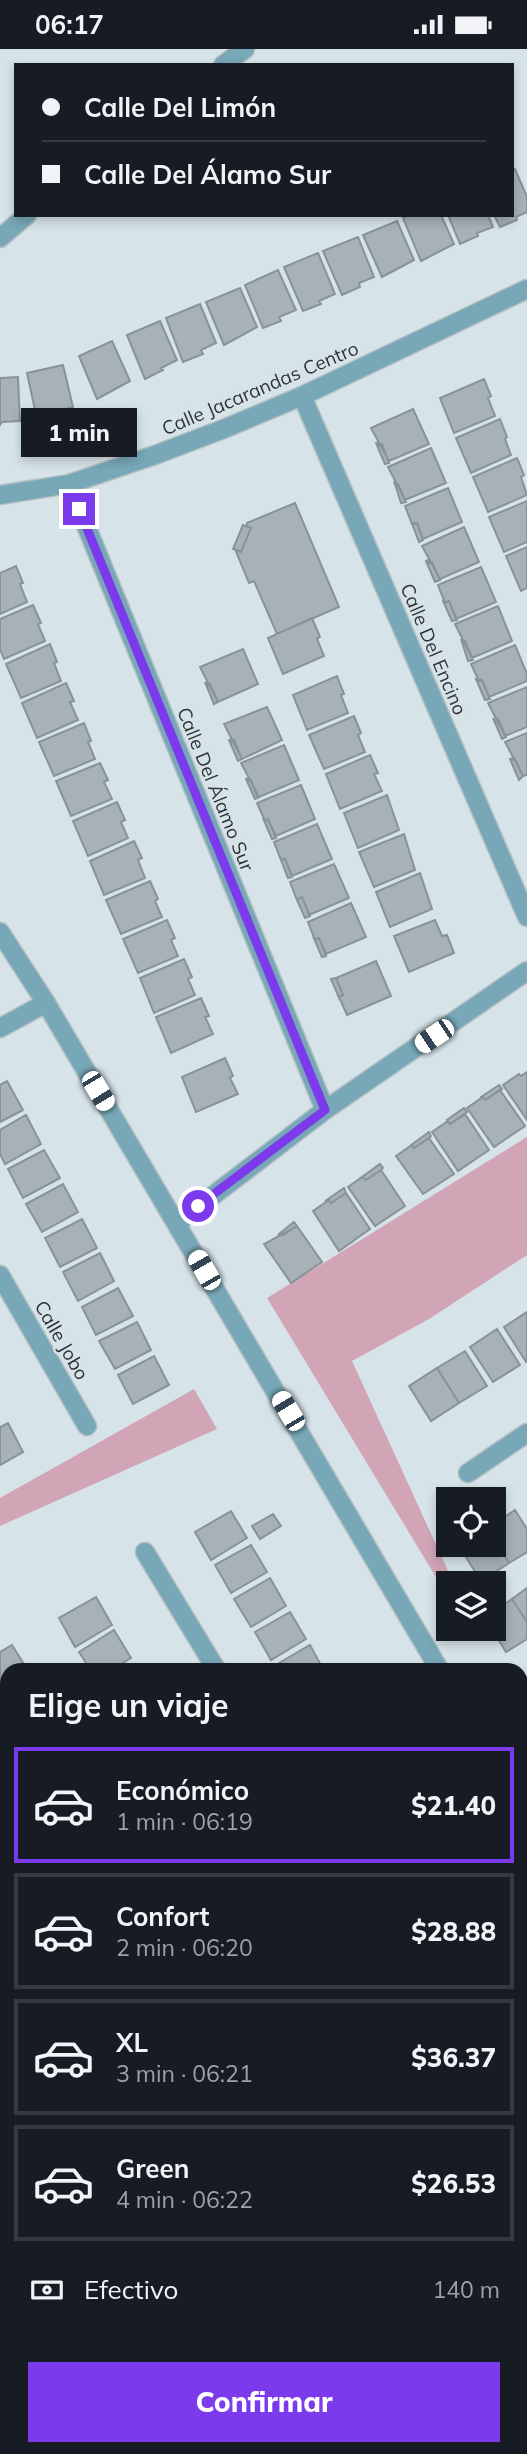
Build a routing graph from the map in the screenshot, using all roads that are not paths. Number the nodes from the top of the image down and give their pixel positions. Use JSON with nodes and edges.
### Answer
{"nodes":[{"id":1,"x":245,"y":49,"type":"edge"},
{"id":2,"x":226,"y":63,"type":"edge"},
{"id":3,"x":25,"y":217,"type":"edge"},
{"id":4,"x":0,"y":238,"type":"edge"},
{"id":5,"x":525,"y":295,"type":"edge"},
{"id":6,"x":302,"y":396,"type":"junction"},
{"id":7,"x":69,"y":484,"type":"junction"},
{"id":8,"x":0,"y":495,"type":"edge"},
{"id":9,"x":527,"y":918,"type":"edge"},
{"id":10,"x":0,"y":932,"type":"edge"},
{"id":11,"x":527,"y":971,"type":"edge"},
{"id":12,"x":46,"y":1003,"type":"junction"},
{"id":13,"x":0,"y":1028,"type":"edge"},
{"id":14,"x":325,"y":1110,"type":"junction"},
{"id":15,"x":177,"y":1223,"type":"junction"},
{"id":16,"x":0,"y":1275,"type":"edge"},
{"id":17,"x":87,"y":1426,"type":"dead end"},
{"id":18,"x":527,"y":1433,"type":"edge"},
{"id":19,"x":468,"y":1473,"type":"dead end"},
{"id":20,"x":145,"y":1552,"type":"dead end"},
{"id":21,"x":212,"y":1663,"type":"edge"},
{"id":22,"x":435,"y":1663,"type":"edge"}],
"edges":[{"from":1,"to":2,"type":"street"},
{"from":3,"to":4,"type":"street"},
{"from":5,"to":6,"type":"street","name":"Calle Jacarandas Centro"},
{"from":6,"to":7,"type":"street","name":"Calle Jacarandas Centro"},
{"from":6,"to":9,"type":"street","name":"Calle Del Encino"},
{"from":7,"to":8,"type":"street","name":"Calle Jacarandas Centro"},
{"from":7,"to":14,"type":"street","name":"Calle Del Álamo Sur"},
{"from":10,"to":12,"type":"street"},
{"from":11,"to":14,"type":"street"},
{"from":12,"to":13,"type":"street"},
{"from":12,"to":15,"type":"street"},
{"from":14,"to":15,"type":"street"},
{"from":15,"to":22,"type":"street"},
{"from":16,"to":17,"type":"street","name":"Calle Jobo"},
{"from":18,"to":19,"type":"street"},
{"from":20,"to":21,"type":"street"}]}
